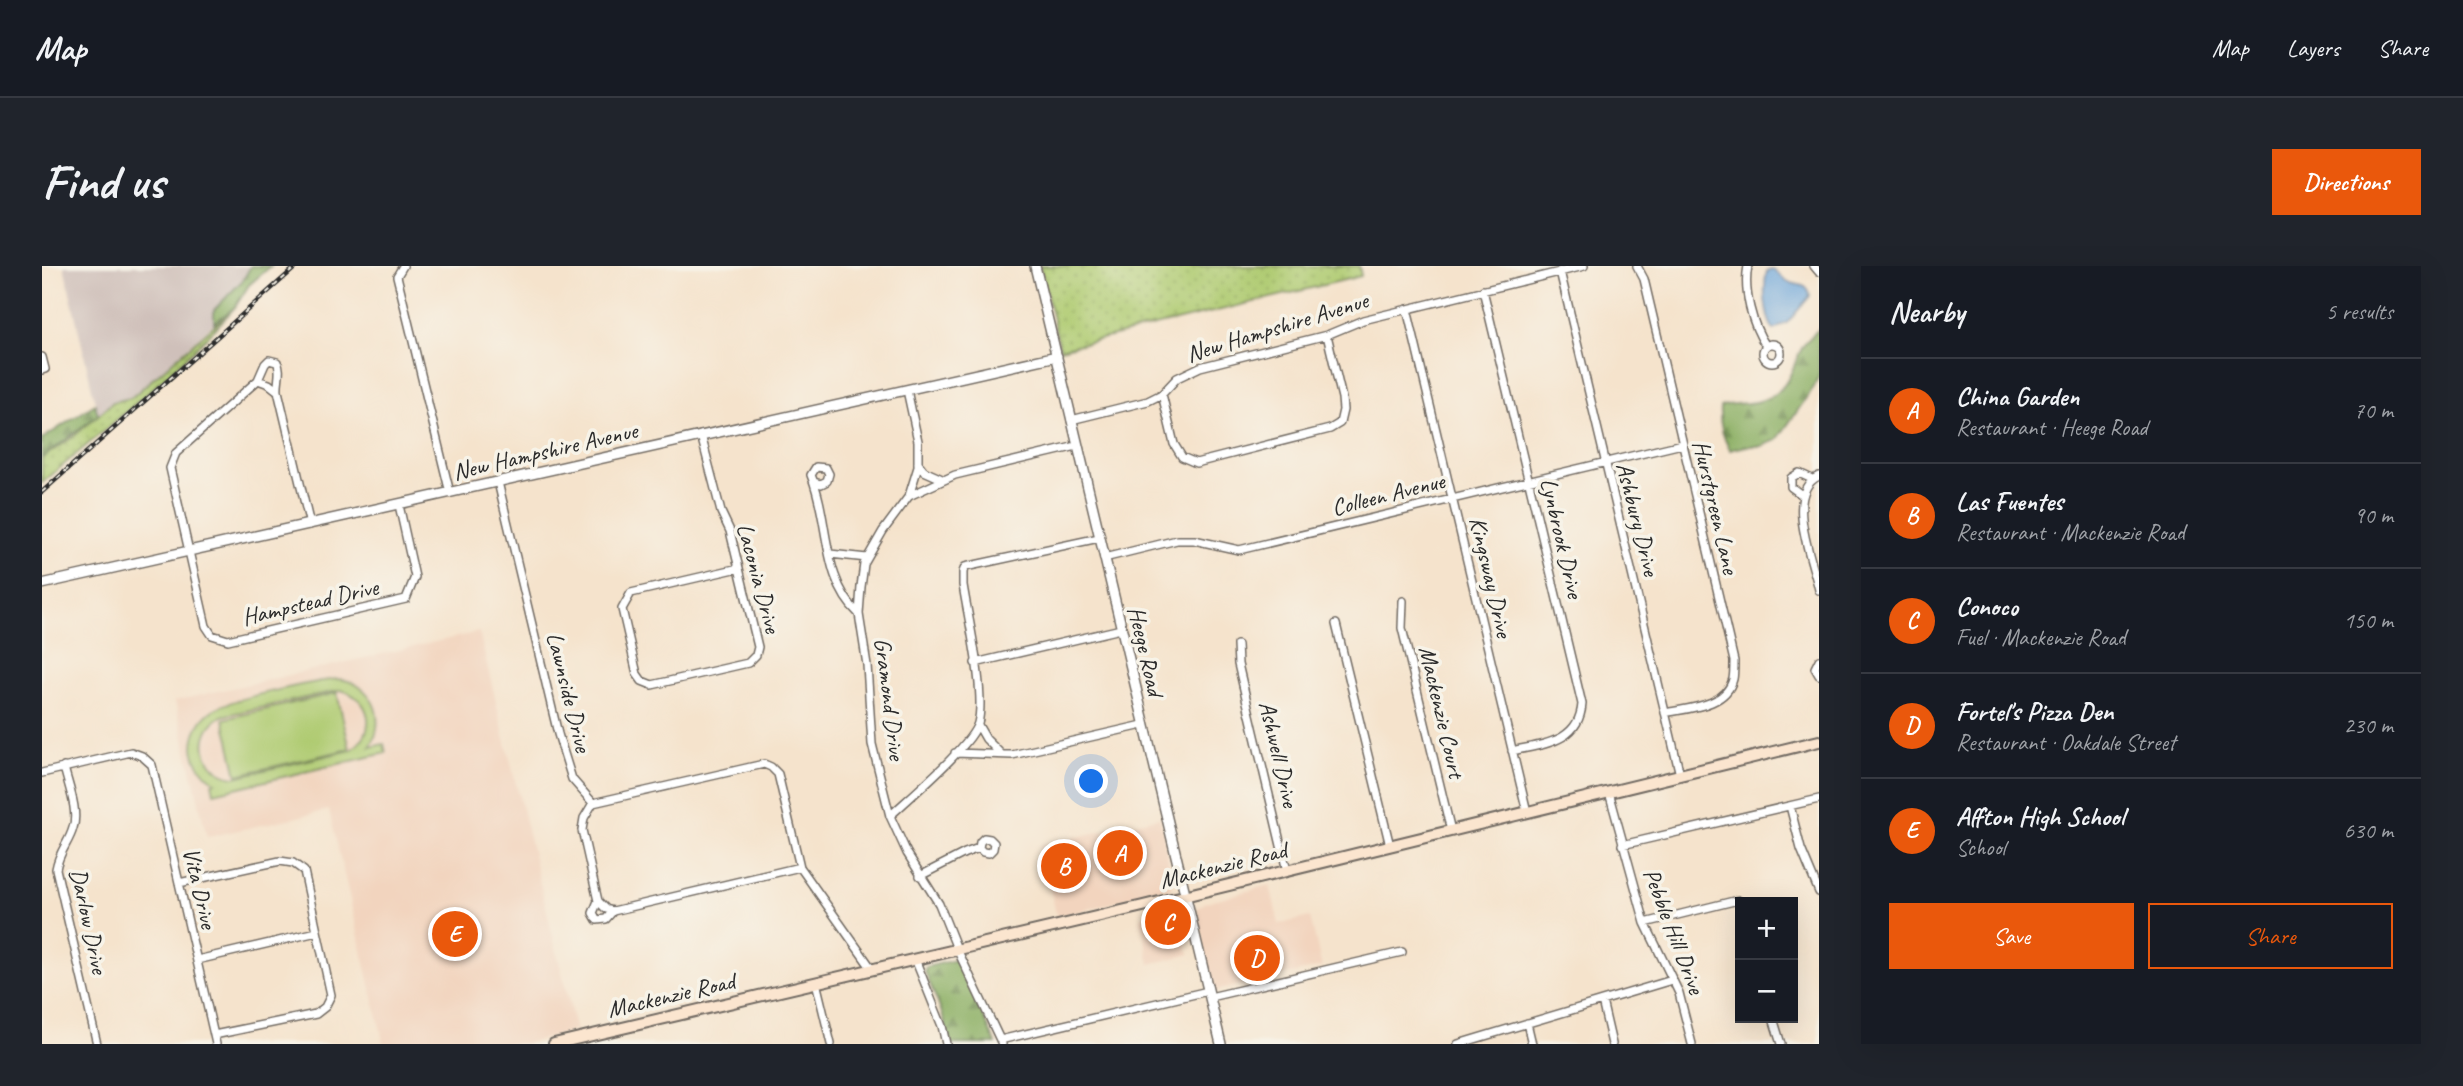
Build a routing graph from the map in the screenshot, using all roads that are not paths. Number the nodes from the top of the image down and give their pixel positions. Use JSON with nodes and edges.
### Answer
{"nodes":[{"id":1,"x":403,"y":266,"type":"edge"},
{"id":2,"x":1035,"y":266,"type":"edge"},
{"id":3,"x":1584,"y":266,"type":"edge"},
{"id":4,"x":1637,"y":266,"type":"edge"},
{"id":5,"x":1748,"y":266,"type":"edge"},
{"id":6,"x":1814,"y":266,"type":"edge"},
{"id":7,"x":1560,"y":271,"type":"junction"},
{"id":8,"x":1819,"y":272,"type":"edge"},
{"id":9,"x":1483,"y":290,"type":"junction"},
{"id":10,"x":1407,"y":309,"type":"junction"},
{"id":11,"x":1327,"y":335,"type":"junction"},
{"id":12,"x":1766,"y":346,"type":"dead end"},
{"id":13,"x":1056,"y":356,"type":"junction"},
{"id":14,"x":42,"y":357,"type":"edge"},
{"id":15,"x":43,"y":369,"type":"edge"},
{"id":16,"x":258,"y":380,"type":"junction"},
{"id":17,"x":907,"y":390,"type":"junction"},
{"id":18,"x":278,"y":391,"type":"junction"},
{"id":19,"x":1162,"y":394,"type":"junction"},
{"id":20,"x":1071,"y":420,"type":"junction"},
{"id":21,"x":701,"y":435,"type":"junction"},
{"id":22,"x":1682,"y":444,"type":"junction"},
{"id":23,"x":1077,"y":446,"type":"junction"},
{"id":24,"x":1604,"y":462,"type":"junction"},
{"id":25,"x":918,"y":463,"type":"junction"},
{"id":26,"x":1815,"y":477,"type":"edge"},
{"id":27,"x":943,"y":480,"type":"junction"},
{"id":28,"x":1529,"y":480,"type":"junction"},
{"id":29,"x":498,"y":482,"type":"junction"},
{"id":30,"x":814,"y":482,"type":"dead end"},
{"id":31,"x":450,"y":493,"type":"junction"},
{"id":32,"x":1802,"y":495,"type":"junction"},
{"id":33,"x":909,"y":496,"type":"junction"},
{"id":34,"x":1452,"y":498,"type":"junction"},
{"id":35,"x":399,"y":505,"type":"junction"},
{"id":36,"x":310,"y":525,"type":"junction"},
{"id":37,"x":1099,"y":538,"type":"junction"},
{"id":38,"x":190,"y":551,"type":"junction"},
{"id":39,"x":830,"y":554,"type":"junction"},
{"id":40,"x":867,"y":558,"type":"junction"},
{"id":41,"x":1104,"y":558,"type":"junction"},
{"id":42,"x":739,"y":568,"type":"junction"},
{"id":43,"x":1817,"y":574,"type":"edge"},
{"id":44,"x":42,"y":584,"type":"edge"},
{"id":45,"x":1819,"y":590,"type":"edge"},
{"id":46,"x":1402,"y":601,"type":"dead end"},
{"id":47,"x":859,"y":614,"type":"junction"},
{"id":48,"x":1336,"y":624,"type":"dead end"},
{"id":49,"x":1121,"y":629,"type":"junction"},
{"id":50,"x":1237,"y":645,"type":"dead end"},
{"id":51,"x":1819,"y":660,"type":"edge"},
{"id":52,"x":975,"y":663,"type":"junction"},
{"id":53,"x":1819,"y":675,"type":"edge"},
{"id":54,"x":1665,"y":713,"type":"junction"},
{"id":55,"x":1143,"y":724,"type":"junction"},
{"id":56,"x":978,"y":725,"type":"junction"},
{"id":57,"x":1819,"y":741,"type":"edge"},
{"id":58,"x":1511,"y":751,"type":"junction"},
{"id":59,"x":956,"y":753,"type":"junction"},
{"id":60,"x":1001,"y":754,"type":"junction"},
{"id":61,"x":64,"y":767,"type":"junction"},
{"id":62,"x":42,"y":773,"type":"edge"},
{"id":63,"x":1679,"y":775,"type":"junction"},
{"id":64,"x":1609,"y":792,"type":"junction"},
{"id":65,"x":1819,"y":799,"type":"edge"},
{"id":66,"x":593,"y":803,"type":"junction"},
{"id":67,"x":1790,"y":806,"type":"junction"},
{"id":68,"x":1527,"y":812,"type":"junction"},
{"id":69,"x":890,"y":816,"type":"junction"},
{"id":70,"x":1451,"y":831,"type":"junction"},
{"id":71,"x":1622,"y":845,"type":"junction"},
{"id":72,"x":1390,"y":846,"type":"junction"},
{"id":73,"x":979,"y":848,"type":"dead end"},
{"id":74,"x":800,"y":867,"type":"junction"},
{"id":75,"x":1287,"y":871,"type":"junction"},
{"id":76,"x":920,"y":876,"type":"junction"},
{"id":77,"x":179,"y":883,"type":"junction"},
{"id":78,"x":1819,"y":892,"type":"edge"},
{"id":79,"x":1186,"y":895,"type":"junction"},
{"id":80,"x":598,"y":901,"type":"junction"},
{"id":81,"x":1735,"y":901,"type":"edge"},
{"id":82,"x":610,"y":910,"type":"junction"},
{"id":83,"x":1645,"y":923,"type":"junction"},
{"id":84,"x":317,"y":932,"type":"junction"},
{"id":85,"x":957,"y":949,"type":"junction"},
{"id":86,"x":1402,"y":952,"type":"dead end"},
{"id":87,"x":915,"y":959,"type":"junction"},
{"id":88,"x":197,"y":960,"type":"junction"},
{"id":89,"x":872,"y":969,"type":"junction"},
{"id":90,"x":1672,"y":980,"type":"junction"},
{"id":91,"x":816,"y":982,"type":"junction"},
{"id":92,"x":1209,"y":994,"type":"junction"},
{"id":93,"x":1602,"y":1001,"type":"junction"},
{"id":94,"x":1527,"y":1023,"type":"junction"},
{"id":95,"x":1775,"y":1023,"type":"edge"},
{"id":96,"x":214,"y":1035,"type":"junction"},
{"id":97,"x":577,"y":1041,"type":"edge"},
{"id":98,"x":1001,"y":1042,"type":"edge"},
{"id":99,"x":97,"y":1044,"type":"edge"},
{"id":100,"x":216,"y":1044,"type":"edge"},
{"id":101,"x":554,"y":1044,"type":"edge"},
{"id":102,"x":831,"y":1044,"type":"edge"},
{"id":103,"x":946,"y":1044,"type":"edge"},
{"id":104,"x":1221,"y":1044,"type":"edge"},
{"id":105,"x":1458,"y":1044,"type":"edge"},
{"id":106,"x":1532,"y":1044,"type":"edge"},
{"id":107,"x":1612,"y":1044,"type":"edge"},
{"id":108,"x":1692,"y":1044,"type":"edge"},
{"id":109,"x":1781,"y":1044,"type":"edge"}],
"edges":[{"from":1,"to":31,"type":"street"},
{"from":2,"to":13,"type":"street","name":"Heege Road"},
{"from":3,"to":7,"type":"street","name":"New Hampshire Avenue"},
{"from":4,"to":22,"type":"street","name":"Hurstgreen Lane"},
{"from":5,"to":12,"type":"street"},
{"from":6,"to":8,"type":"street"},
{"from":7,"to":9,"type":"street","name":"New Hampshire Avenue"},
{"from":7,"to":24,"type":"street","name":"Ashbury Drive"},
{"from":9,"to":10,"type":"street","name":"New Hampshire Avenue"},
{"from":9,"to":28,"type":"street","name":"Lynbrook Drive"},
{"from":10,"to":11,"type":"street","name":"New Hampshire Avenue"},
{"from":10,"to":34,"type":"street","name":"Kingsway Drive"},
{"from":11,"to":19,"type":"street","name":"New Hampshire Avenue"},
{"from":11,"to":19,"type":"street"},
{"from":13,"to":17,"type":"street","name":"New Hampshire Avenue"},
{"from":13,"to":20,"type":"street","name":"Heege Road"},
{"from":14,"to":15,"type":"street"},
{"from":16,"to":18,"type":"street"},
{"from":16,"to":18,"type":"street"},
{"from":16,"to":38,"type":"street"},
{"from":17,"to":21,"type":"street","name":"New Hampshire Avenue"},
{"from":17,"to":25,"type":"street","name":"Gramond Drive"},
{"from":18,"to":36,"type":"street"},
{"from":19,"to":20,"type":"street","name":"New Hampshire Avenue"},
{"from":20,"to":23,"type":"street","name":"Heege Road"},
{"from":21,"to":29,"type":"street","name":"New Hampshire Avenue"},
{"from":21,"to":42,"type":"street","name":"Laconia Drive"},
{"from":22,"to":24,"type":"street","name":"Colleen Avenue"},
{"from":22,"to":54,"type":"street","name":"Hurstgreen Lane"},
{"from":23,"to":27,"type":"street"},
{"from":23,"to":37,"type":"street","name":"Heege Road"},
{"from":24,"to":28,"type":"street","name":"Colleen Avenue"},
{"from":24,"to":54,"type":"street","name":"Ashbury Drive"},
{"from":25,"to":27,"type":"street"},
{"from":25,"to":33,"type":"street","name":"Gramond Drive"},
{"from":26,"to":32,"type":"street"},
{"from":26,"to":32,"type":"street"},
{"from":27,"to":33,"type":"street"},
{"from":28,"to":34,"type":"street","name":"Colleen Avenue"},
{"from":28,"to":58,"type":"street","name":"Lynbrook Drive"},
{"from":29,"to":31,"type":"street","name":"New Hampshire Avenue"},
{"from":29,"to":66,"type":"street","name":"Lawnside Drive"},
{"from":30,"to":39,"type":"street"},
{"from":31,"to":35,"type":"street","name":"New Hampshire Avenue"},
{"from":32,"to":43,"type":"street"},
{"from":33,"to":40,"type":"street","name":"Gramond Drive"},
{"from":34,"to":41,"type":"street","name":"Colleen Avenue"},
{"from":34,"to":58,"type":"street","name":"Kingsway Drive"},
{"from":35,"to":36,"type":"street","name":"New Hampshire Avenue"},
{"from":35,"to":38,"type":"street","name":"Hampstead Drive"},
{"from":36,"to":38,"type":"street","name":"New Hampshire Avenue"},
{"from":37,"to":41,"type":"street","name":"Heege Road"},
{"from":37,"to":52,"type":"street"},
{"from":38,"to":44,"type":"street","name":"New Hampshire Avenue"},
{"from":39,"to":40,"type":"street"},
{"from":39,"to":47,"type":"street"},
{"from":40,"to":47,"type":"street","name":"Gramond Drive"},
{"from":41,"to":49,"type":"street","name":"Heege Road"},
{"from":42,"to":42,"type":"street","name":"Laconia Drive"},
{"from":43,"to":45,"type":"street"},
{"from":46,"to":70,"type":"street","name":"Mackenzie Court"},
{"from":47,"to":69,"type":"street","name":"Gramond Drive"},
{"from":48,"to":72,"type":"street"},
{"from":49,"to":52,"type":"street"},
{"from":49,"to":55,"type":"street","name":"Heege Road"},
{"from":50,"to":75,"type":"street","name":"Ashwell Drive"},
{"from":51,"to":53,"type":"street"},
{"from":52,"to":56,"type":"street"},
{"from":54,"to":63,"type":"street","name":"Ashbury Drive"},
{"from":55,"to":60,"type":"street"},
{"from":55,"to":79,"type":"street","name":"Heege Road"},
{"from":56,"to":59,"type":"street"},
{"from":56,"to":60,"type":"street"},
{"from":57,"to":63,"type":"main road","name":"Mackenzie Road"},
{"from":58,"to":68,"type":"street","name":"Kingsway Drive"},
{"from":59,"to":60,"type":"street"},
{"from":59,"to":69,"type":"street"},
{"from":61,"to":62,"type":"street"},
{"from":61,"to":77,"type":"street","name":"Vita Drive"},
{"from":61,"to":99,"type":"street","name":"Darlow Drive"},
{"from":63,"to":64,"type":"main road","name":"Mackenzie Road"},
{"from":64,"to":68,"type":"main road","name":"Mackenzie Road"},
{"from":64,"to":71,"type":"street","name":"Pebble Hill Drive"},
{"from":65,"to":67,"type":"street"},
{"from":66,"to":74,"type":"street"},
{"from":66,"to":80,"type":"street"},
{"from":67,"to":71,"type":"street"},
{"from":67,"to":78,"type":"street"},
{"from":68,"to":70,"type":"main road","name":"Mackenzie Road"},
{"from":69,"to":76,"type":"street","name":"Gramond Drive"},
{"from":70,"to":72,"type":"main road","name":"Mackenzie Road"},
{"from":71,"to":83,"type":"street","name":"Pebble Hill Drive"},
{"from":72,"to":75,"type":"main road","name":"Mackenzie Road"},
{"from":73,"to":76,"type":"street"},
{"from":74,"to":82,"type":"street"},
{"from":74,"to":89,"type":"street"},
{"from":75,"to":79,"type":"main road","name":"Mackenzie Road"},
{"from":76,"to":85,"type":"street","name":"Gramond Drive"},
{"from":77,"to":84,"type":"street"},
{"from":77,"to":88,"type":"street","name":"Vita Drive"},
{"from":79,"to":85,"type":"main road","name":"Mackenzie Road"},
{"from":79,"to":92,"type":"street","name":"Heege Road"},
{"from":80,"to":82,"type":"street"},
{"from":80,"to":82,"type":"street"},
{"from":81,"to":83,"type":"street"},
{"from":83,"to":90,"type":"street","name":"Pebble Hill Drive"},
{"from":84,"to":88,"type":"street"},
{"from":84,"to":96,"type":"street"},
{"from":85,"to":87,"type":"main road","name":"Mackenzie Road"},
{"from":85,"to":98,"type":"street","name":"Gramond Drive"},
{"from":86,"to":92,"type":"street"},
{"from":87,"to":89,"type":"main road","name":"Mackenzie Road"},
{"from":87,"to":103,"type":"street"},
{"from":88,"to":96,"type":"street","name":"Vita Drive"},
{"from":89,"to":91,"type":"main road","name":"Mackenzie Road"},
{"from":90,"to":93,"type":"street"},
{"from":90,"to":108,"type":"street","name":"Pebble Hill Drive"},
{"from":91,"to":97,"type":"main road","name":"Mackenzie Road"},
{"from":91,"to":102,"type":"street"},
{"from":92,"to":98,"type":"street"},
{"from":92,"to":104,"type":"street","name":"Heege Road"},
{"from":93,"to":94,"type":"street"},
{"from":93,"to":107,"type":"street"},
{"from":94,"to":105,"type":"street"},
{"from":94,"to":106,"type":"street"},
{"from":95,"to":109,"type":"street"},
{"from":96,"to":100,"type":"street","name":"Vita Drive"},
{"from":97,"to":101,"type":"main road","name":"Mackenzie Road"}]}
